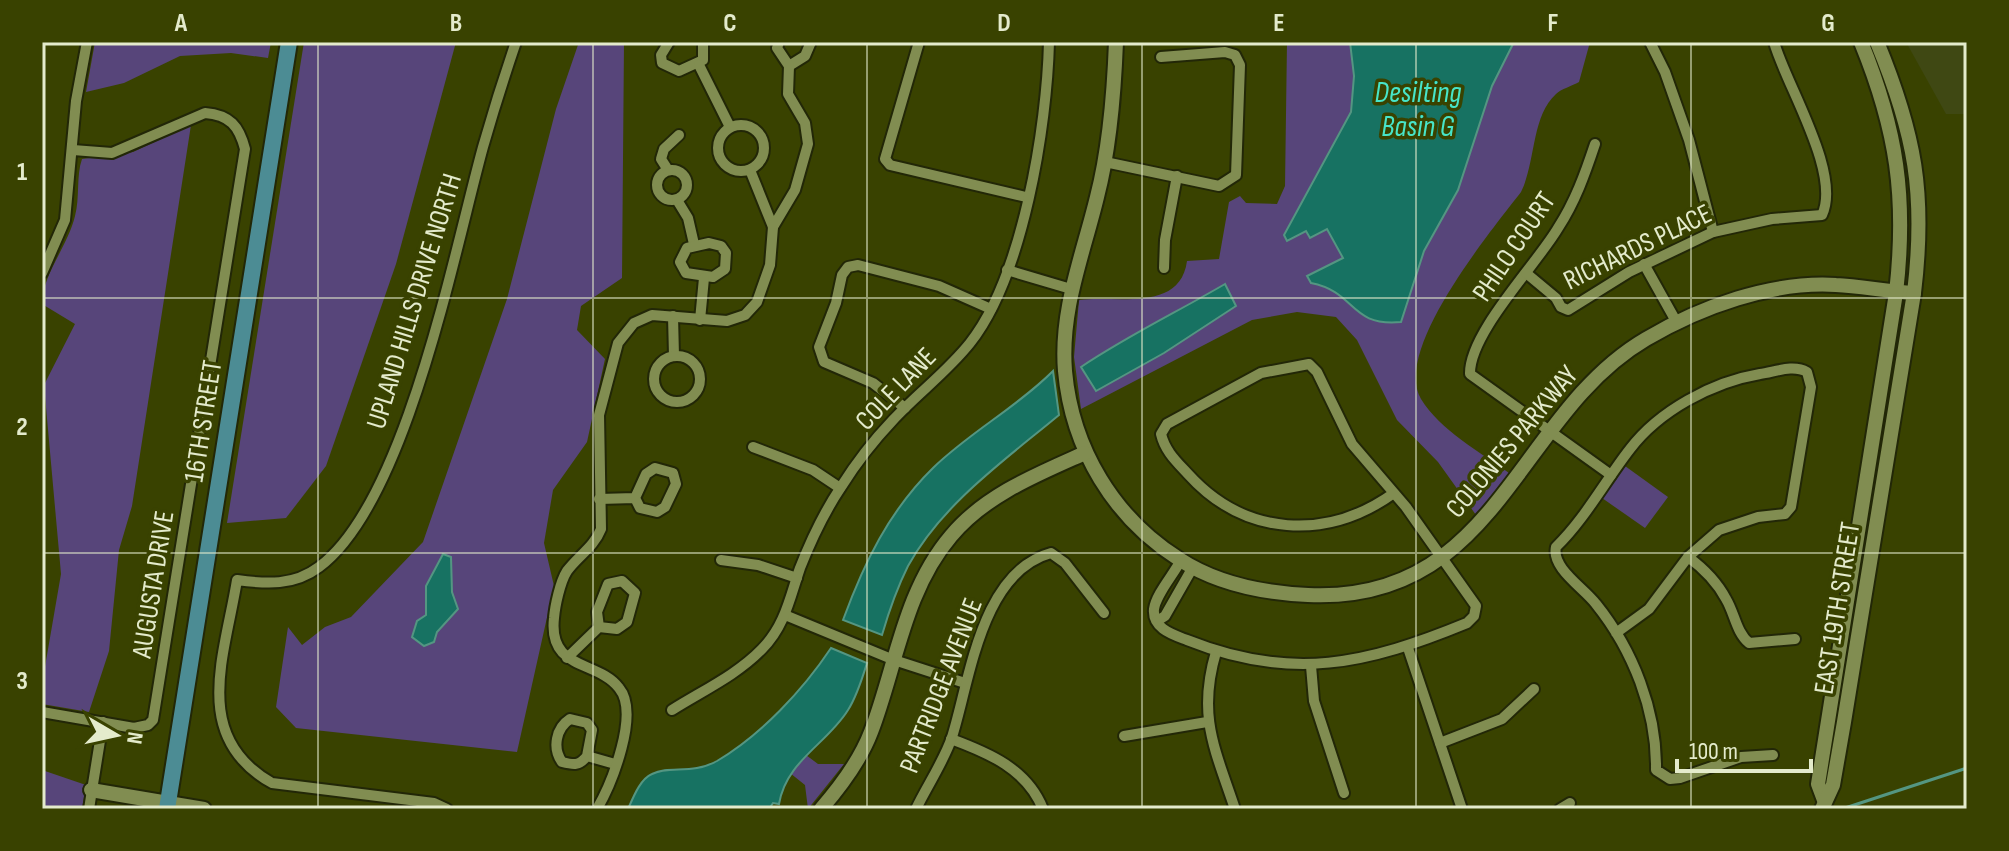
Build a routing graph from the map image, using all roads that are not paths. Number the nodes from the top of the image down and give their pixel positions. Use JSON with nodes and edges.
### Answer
{"nodes":[{"id":1,"x":87,"y":42,"type":"edge"},
{"id":2,"x":289,"y":42,"type":"edge"},
{"id":3,"x":516,"y":42,"type":"edge"},
{"id":4,"x":669,"y":42,"type":"edge"},
{"id":5,"x":703,"y":42,"type":"edge"},
{"id":6,"x":779,"y":42,"type":"edge"},
{"id":7,"x":811,"y":42,"type":"edge"},
{"id":8,"x":919,"y":42,"type":"edge"},
{"id":9,"x":1049,"y":42,"type":"edge"},
{"id":10,"x":1116,"y":42,"type":"edge"},
{"id":11,"x":1650,"y":42,"type":"edge"},
{"id":12,"x":1774,"y":42,"type":"edge"},
{"id":13,"x":1861,"y":42,"type":"edge"},
{"id":14,"x":1877,"y":42,"type":"edge"},
{"id":15,"x":1161,"y":57,"type":"dead end"},
{"id":16,"x":699,"y":65,"type":"junction"},
{"id":17,"x":789,"y":66,"type":"junction"},
{"id":18,"x":730,"y":127,"type":"junction"},
{"id":19,"x":679,"y":135,"type":"dead end"},
{"id":20,"x":1595,"y":144,"type":"dead end"},
{"id":21,"x":73,"y":150,"type":"junction"},
{"id":22,"x":1105,"y":162,"type":"junction"},
{"id":23,"x":668,"y":170,"type":"junction"},
{"id":24,"x":750,"y":170,"type":"junction"},
{"id":25,"x":1177,"y":176,"type":"junction"},
{"id":26,"x":1026,"y":197,"type":"junction"},
{"id":27,"x":677,"y":200,"type":"junction"},
{"id":28,"x":773,"y":227,"type":"junction"},
{"id":29,"x":1713,"y":232,"type":"junction"},
{"id":30,"x":694,"y":244,"type":"junction"},
{"id":31,"x":1644,"y":264,"type":"junction"},
{"id":32,"x":1164,"y":268,"type":"dead end"},
{"id":33,"x":1007,"y":270,"type":"junction"},
{"id":34,"x":42,"y":273,"type":"edge"},
{"id":35,"x":1526,"y":273,"type":"junction"},
{"id":36,"x":704,"y":278,"type":"junction"},
{"id":37,"x":1071,"y":289,"type":"junction"},
{"id":38,"x":1896,"y":293,"type":"junction"},
{"id":39,"x":1914,"y":293,"type":"junction"},
{"id":40,"x":991,"y":309,"type":"junction"},
{"id":41,"x":673,"y":316,"type":"junction"},
{"id":42,"x":700,"y":320,"type":"junction"},
{"id":43,"x":1677,"y":323,"type":"junction"},
{"id":44,"x":674,"y":356,"type":"junction"},
{"id":45,"x":905,"y":408,"type":"junction"},
{"id":46,"x":1550,"y":433,"type":"junction"},
{"id":47,"x":753,"y":447,"type":"dead end"},
{"id":48,"x":1085,"y":453,"type":"junction"},
{"id":49,"x":1611,"y":475,"type":"junction"},
{"id":50,"x":840,"y":488,"type":"junction"},
{"id":51,"x":1394,"y":493,"type":"junction"},
{"id":52,"x":635,"y":498,"type":"junction"},
{"id":53,"x":599,"y":499,"type":"junction"},
{"id":54,"x":1688,"y":557,"type":"junction"},
{"id":55,"x":1441,"y":558,"type":"junction"},
{"id":56,"x":721,"y":560,"type":"dead end"},
{"id":57,"x":1187,"y":564,"type":"junction"},
{"id":58,"x":797,"y":578,"type":"junction"},
{"id":59,"x":1104,"y":613,"type":"dead end"},
{"id":60,"x":785,"y":615,"type":"junction"},
{"id":61,"x":599,"y":627,"type":"junction"},
{"id":62,"x":1616,"y":633,"type":"junction"},
{"id":63,"x":1795,"y":639,"type":"dead end"},
{"id":64,"x":1408,"y":648,"type":"junction"},
{"id":65,"x":1216,"y":652,"type":"junction"},
{"id":66,"x":567,"y":658,"type":"junction"},
{"id":67,"x":894,"y":660,"type":"junction"},
{"id":68,"x":1311,"y":666,"type":"junction"},
{"id":69,"x":965,"y":683,"type":"junction"},
{"id":70,"x":1534,"y":689,"type":"dead end"},
{"id":71,"x":672,"y":710,"type":"dead end"},
{"id":72,"x":42,"y":712,"type":"edge"},
{"id":73,"x":103,"y":722,"type":"junction"},
{"id":74,"x":1207,"y":722,"type":"junction"},
{"id":75,"x":1124,"y":736,"type":"dead end"},
{"id":76,"x":951,"y":739,"type":"junction"},
{"id":77,"x":1440,"y":743,"type":"junction"},
{"id":78,"x":1773,"y":755,"type":"dead end"},
{"id":79,"x":587,"y":756,"type":"junction"},
{"id":80,"x":615,"y":764,"type":"junction"},
{"id":81,"x":91,"y":790,"type":"junction"},
{"id":82,"x":1344,"y":793,"type":"dead end"},
{"id":83,"x":1570,"y":803,"type":"dead end"},
{"id":84,"x":1823,"y":805,"type":"edge"},
{"id":85,"x":168,"y":806,"type":"edge"},
{"id":86,"x":89,"y":809,"type":"edge"},
{"id":87,"x":204,"y":809,"type":"edge"},
{"id":88,"x":447,"y":809,"type":"edge"},
{"id":89,"x":597,"y":809,"type":"edge"},
{"id":90,"x":821,"y":809,"type":"edge"},
{"id":91,"x":916,"y":809,"type":"edge"},
{"id":92,"x":1043,"y":809,"type":"edge"},
{"id":93,"x":1235,"y":809,"type":"edge"},
{"id":94,"x":1462,"y":809,"type":"edge"},
{"id":95,"x":1560,"y":809,"type":"edge"}],
"edges":[{"from":1,"to":21,"type":"street"},
{"from":2,"to":85,"type":"main road","name":"16TH STREET"},
{"from":3,"to":88,"type":"street","name":"UPLAND HILLS DRIVE NORTH"},
{"from":4,"to":16,"type":"street"},
{"from":5,"to":16,"type":"street"},
{"from":6,"to":17,"type":"street"},
{"from":7,"to":17,"type":"street"},
{"from":8,"to":26,"type":"street"},
{"from":9,"to":26,"type":"street","name":"COLE LANE"},
{"from":10,"to":22,"type":"street","name":"COLONIES PARKWAY"},
{"from":11,"to":29,"type":"street"},
{"from":12,"to":29,"type":"street","name":"RICHARDS PLACE"},
{"from":13,"to":38,"type":"street","name":"EAST 19TH STREET"},
{"from":14,"to":39,"type":"street","name":"EAST 19TH STREET"},
{"from":15,"to":25,"type":"street"},
{"from":16,"to":18,"type":"street"},
{"from":17,"to":28,"type":"street"},
{"from":18,"to":24,"type":"street"},
{"from":18,"to":24,"type":"street"},
{"from":19,"to":23,"type":"street"},
{"from":20,"to":35,"type":"street","name":"PHILO COURT"},
{"from":21,"to":34,"type":"street"},
{"from":21,"to":73,"type":"street","name":"AUGUSTA DRIVE"},
{"from":22,"to":25,"type":"street"},
{"from":22,"to":37,"type":"street","name":"COLONIES PARKWAY"},
{"from":23,"to":27,"type":"street"},
{"from":23,"to":27,"type":"street"},
{"from":24,"to":28,"type":"street"},
{"from":25,"to":32,"type":"street"},
{"from":26,"to":33,"type":"street","name":"COLE LANE"},
{"from":27,"to":30,"type":"street"},
{"from":28,"to":42,"type":"street"},
{"from":29,"to":31,"type":"street","name":"RICHARDS PLACE"},
{"from":30,"to":36,"type":"street"},
{"from":30,"to":36,"type":"street"},
{"from":31,"to":35,"type":"street","name":"RICHARDS PLACE"},
{"from":31,"to":43,"type":"street"},
{"from":33,"to":37,"type":"street"},
{"from":33,"to":40,"type":"street","name":"COLE LANE"},
{"from":35,"to":46,"type":"street","name":"PHILO COURT"},
{"from":36,"to":42,"type":"street"},
{"from":37,"to":48,"type":"street","name":"COLONIES PARKWAY"},
{"from":38,"to":39,"type":"street","name":"COLONIES PARKWAY"},
{"from":38,"to":43,"type":"street","name":"COLONIES PARKWAY"},
{"from":38,"to":84,"type":"street","name":"EAST 19TH STREET"},
{"from":39,"to":84,"type":"street","name":"EAST 19TH STREET"},
{"from":40,"to":45,"type":"street","name":"COLE LANE"},
{"from":40,"to":45,"type":"street"},
{"from":41,"to":42,"type":"street"},
{"from":41,"to":44,"type":"street"},
{"from":41,"to":53,"type":"street"},
{"from":43,"to":46,"type":"street","name":"COLONIES PARKWAY"},
{"from":44,"to":44,"type":"street"},
{"from":45,"to":50,"type":"street","name":"COLE LANE"},
{"from":46,"to":49,"type":"street"},
{"from":46,"to":55,"type":"street","name":"COLONIES PARKWAY"},
{"from":47,"to":50,"type":"street"},
{"from":48,"to":57,"type":"street","name":"COLONIES PARKWAY"},
{"from":48,"to":67,"type":"street"},
{"from":49,"to":54,"type":"street"},
{"from":49,"to":62,"type":"street"},
{"from":50,"to":58,"type":"street","name":"COLE LANE"},
{"from":51,"to":51,"type":"street"},
{"from":51,"to":55,"type":"street"},
{"from":52,"to":52,"type":"street"},
{"from":52,"to":53,"type":"street"},
{"from":53,"to":66,"type":"street"},
{"from":54,"to":62,"type":"street"},
{"from":54,"to":63,"type":"street"},
{"from":55,"to":57,"type":"street","name":"COLONIES PARKWAY"},
{"from":55,"to":64,"type":"street"},
{"from":56,"to":58,"type":"street"},
{"from":57,"to":65,"type":"street"},
{"from":58,"to":60,"type":"street","name":"COLE LANE"},
{"from":59,"to":69,"type":"street","name":"PARTRIDGE AVENUE"},
{"from":60,"to":67,"type":"street"},
{"from":60,"to":71,"type":"street","name":"COLE LANE"},
{"from":61,"to":61,"type":"street"},
{"from":61,"to":66,"type":"street"},
{"from":62,"to":78,"type":"street"},
{"from":64,"to":68,"type":"street"},
{"from":64,"to":77,"type":"street"},
{"from":65,"to":68,"type":"street"},
{"from":65,"to":74,"type":"street"},
{"from":66,"to":80,"type":"street"},
{"from":67,"to":69,"type":"street"},
{"from":67,"to":90,"type":"street"},
{"from":68,"to":82,"type":"street"},
{"from":69,"to":76,"type":"street","name":"PARTRIDGE AVENUE"},
{"from":70,"to":77,"type":"street"},
{"from":72,"to":73,"type":"street"},
{"from":73,"to":81,"type":"street"},
{"from":74,"to":75,"type":"street"},
{"from":74,"to":93,"type":"street"},
{"from":76,"to":91,"type":"street","name":"PARTRIDGE AVENUE"},
{"from":76,"to":92,"type":"street"},
{"from":77,"to":94,"type":"street"},
{"from":79,"to":79,"type":"street"},
{"from":79,"to":80,"type":"street"},
{"from":80,"to":89,"type":"street"},
{"from":81,"to":85,"type":"street"},
{"from":81,"to":86,"type":"street"},
{"from":83,"to":95,"type":"street"},
{"from":85,"to":87,"type":"street"}]}
